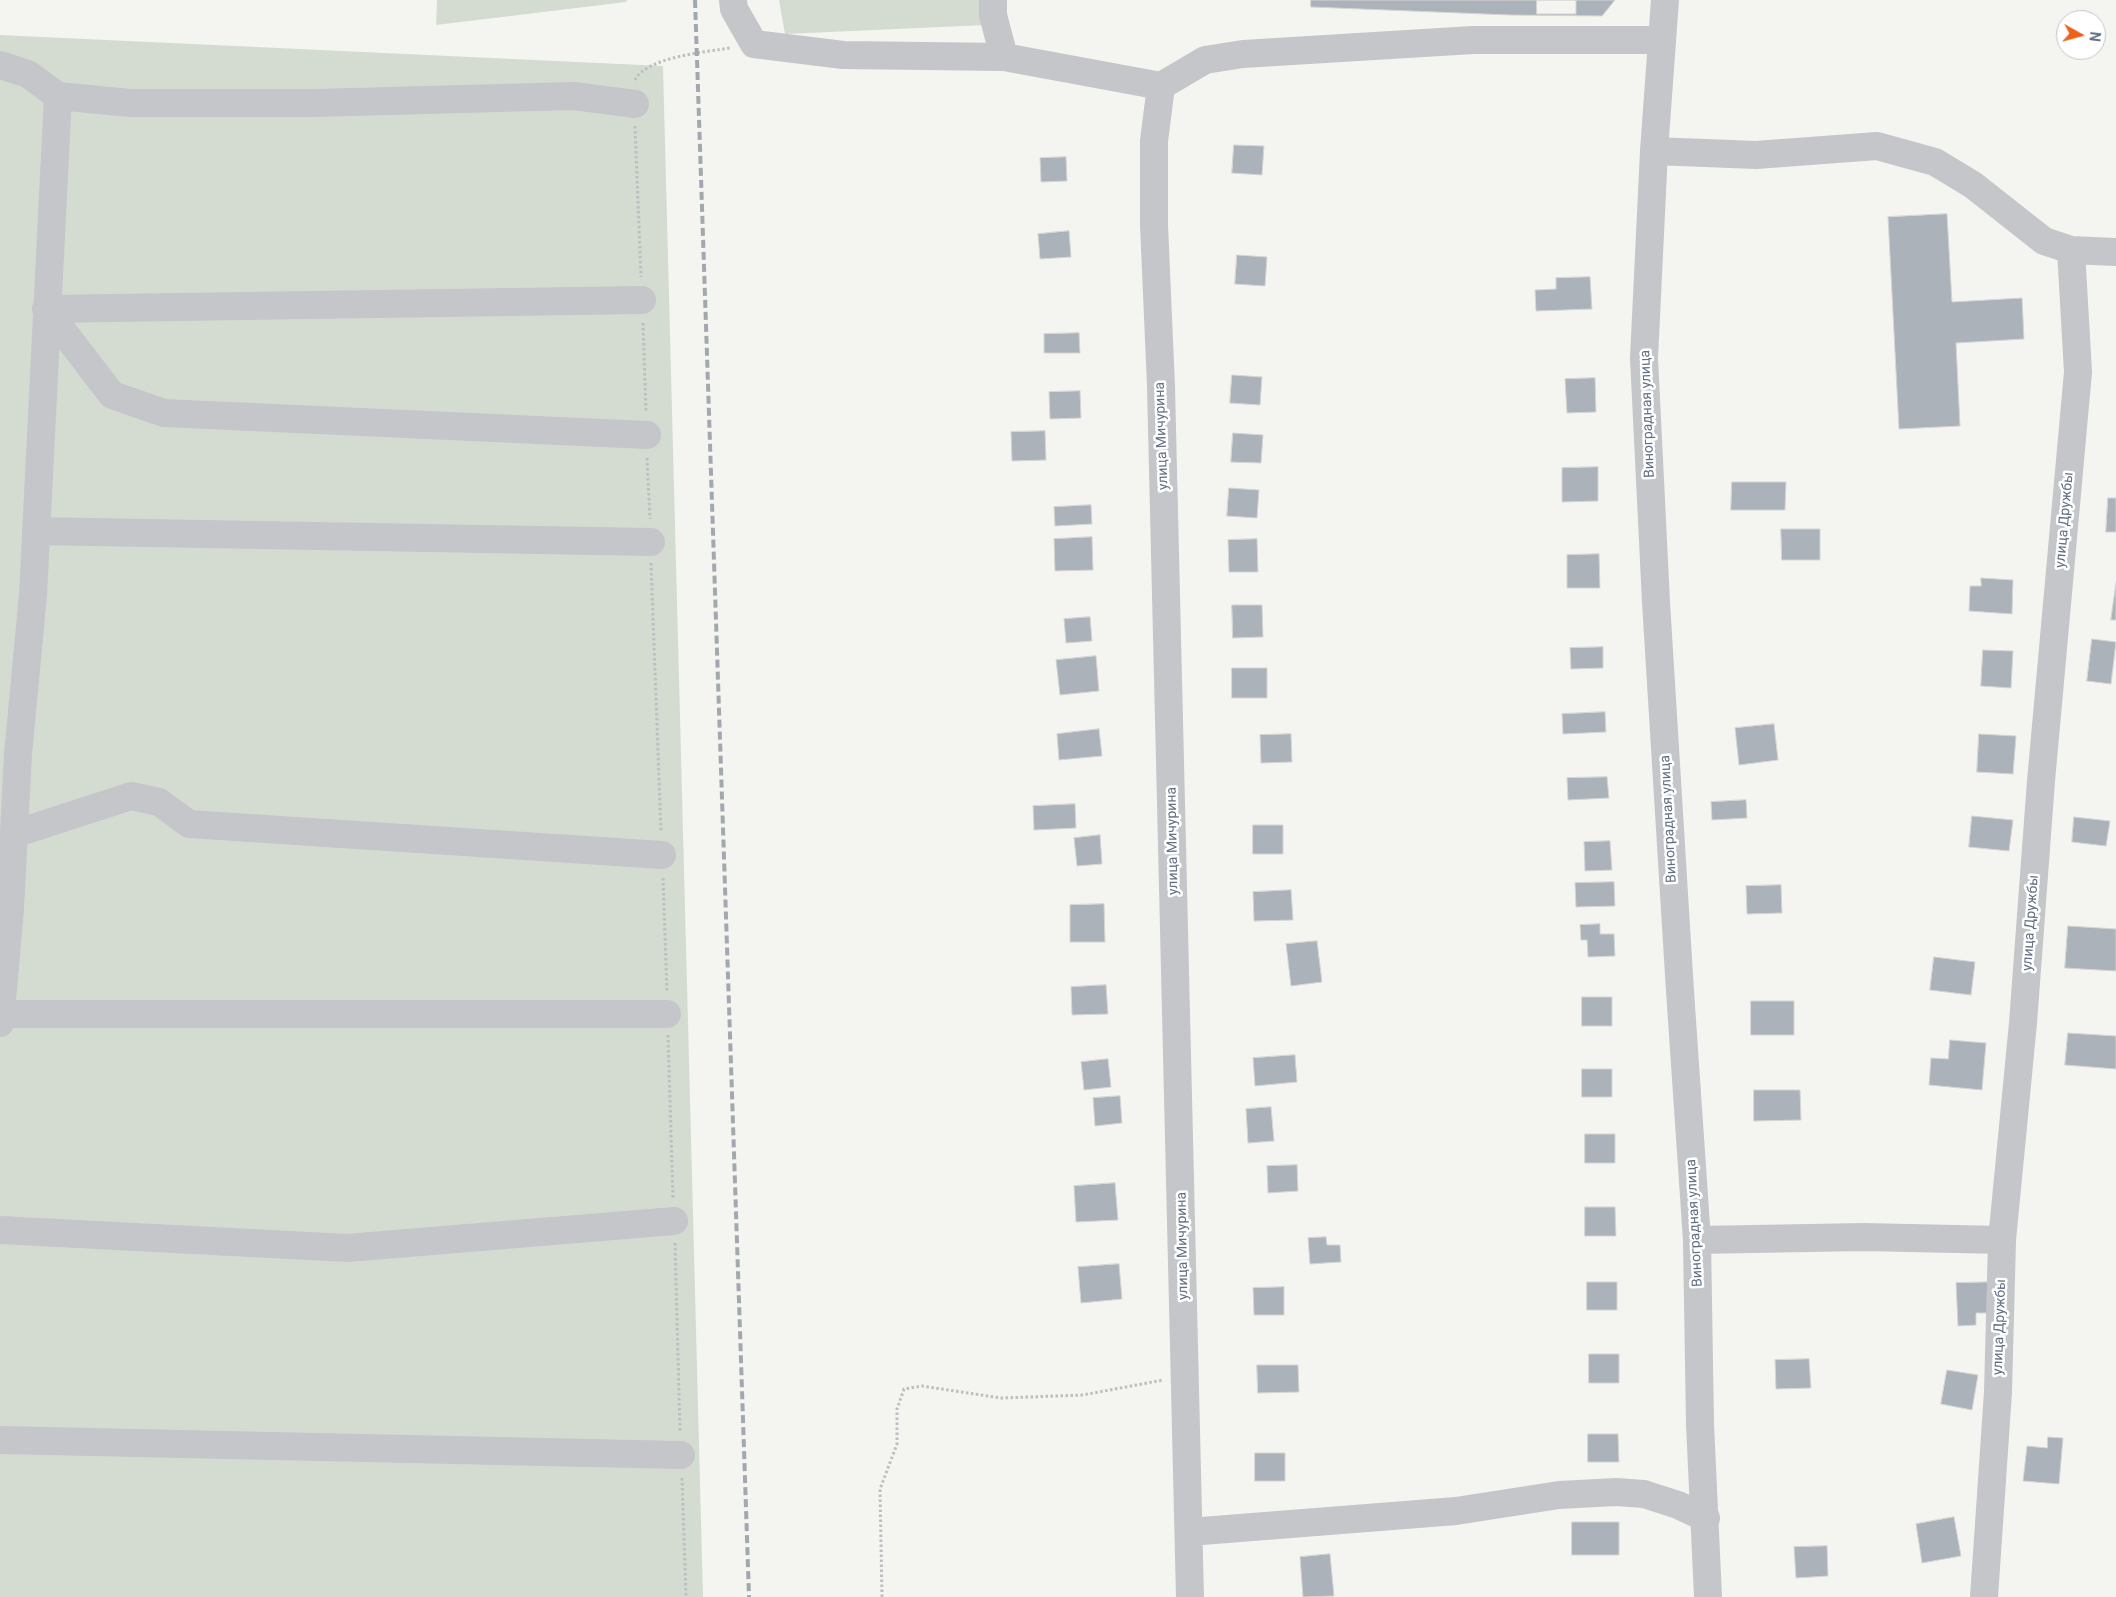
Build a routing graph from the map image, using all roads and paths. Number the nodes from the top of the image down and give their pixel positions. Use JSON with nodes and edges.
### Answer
{"nodes":[{"id":1,"x":733,"y":0,"type":"edge"},
{"id":2,"x":993,"y":0,"type":"edge"},
{"id":3,"x":1665,"y":0,"type":"edge"},
{"id":4,"x":1662,"y":40,"type":"junction"},
{"id":5,"x":754,"y":44,"type":"junction"},
{"id":6,"x":1004,"y":57,"type":"junction"},
{"id":7,"x":0,"y":65,"type":"edge"},
{"id":8,"x":1161,"y":86,"type":"junction"},
{"id":9,"x":58,"y":96,"type":"junction"},
{"id":10,"x":635,"y":104,"type":"joint"},
{"id":11,"x":1654,"y":151,"type":"junction"},
{"id":12,"x":2071,"y":250,"type":"junction"},
{"id":13,"x":2116,"y":252,"type":"edge"},
{"id":14,"x":642,"y":300,"type":"dead end"},
{"id":15,"x":46,"y":309,"type":"junction"},
{"id":16,"x":647,"y":435,"type":"dead end"},
{"id":17,"x":36,"y":531,"type":"junction"},
{"id":18,"x":651,"y":542,"type":"dead end"},
{"id":19,"x":14,"y":834,"type":"junction"},
{"id":20,"x":662,"y":855,"type":"dead end"},
{"id":21,"x":667,"y":1014,"type":"dead end"},
{"id":22,"x":0,"y":1019,"type":"edge"},
{"id":23,"x":674,"y":1221,"type":"dead end"},
{"id":24,"x":0,"y":1230,"type":"edge"},
{"id":25,"x":1697,"y":1240,"type":"junction"},
{"id":26,"x":2002,"y":1240,"type":"junction"},
{"id":27,"x":1185,"y":1374,"type":"junction"},
{"id":28,"x":0,"y":1440,"type":"edge"},
{"id":29,"x":681,"y":1455,"type":"dead end"},
{"id":30,"x":1706,"y":1518,"type":"junction"},
{"id":31,"x":1189,"y":1532,"type":"junction"},
{"id":32,"x":882,"y":1597,"type":"edge"},
{"id":33,"x":1190,"y":1597,"type":"edge"},
{"id":34,"x":1708,"y":1597,"type":"edge"},
{"id":35,"x":1984,"y":1597,"type":"edge"}],
"edges":[{"from":1,"to":5,"type":"street"},
{"from":2,"to":6,"type":"street"},
{"from":3,"to":4,"type":"street","name":"Виноградная улица"},
{"from":4,"to":8,"type":"street"},
{"from":4,"to":11,"type":"street","name":"Виноградная улица"},
{"from":5,"to":6,"type":"street"},
{"from":5,"to":10,"type":"path"},
{"from":6,"to":8,"type":"street"},
{"from":7,"to":9,"type":"street"},
{"from":8,"to":27,"type":"street","name":"улица Мичурина"},
{"from":9,"to":10,"type":"street"},
{"from":9,"to":15,"type":"street"},
{"from":11,"to":12,"type":"street"},
{"from":11,"to":25,"type":"street","name":"Виноградная улица"},
{"from":12,"to":13,"type":"street"},
{"from":12,"to":26,"type":"street","name":"улица Дружбы"},
{"from":14,"to":15,"type":"street"},
{"from":15,"to":16,"type":"street"},
{"from":15,"to":17,"type":"street"},
{"from":17,"to":18,"type":"street"},
{"from":17,"to":19,"type":"street"},
{"from":19,"to":20,"type":"street"},
{"from":19,"to":22,"type":"street"},
{"from":21,"to":22,"type":"street"},
{"from":23,"to":24,"type":"street"},
{"from":25,"to":26,"type":"street"},
{"from":25,"to":30,"type":"street","name":"Виноградная улица"},
{"from":26,"to":35,"type":"street","name":"улица Дружбы"},
{"from":27,"to":31,"type":"street","name":"улица Мичурина"},
{"from":27,"to":32,"type":"path"},
{"from":28,"to":29,"type":"street"},
{"from":30,"to":31,"type":"street"},
{"from":30,"to":34,"type":"street","name":"Виноградная улица"},
{"from":31,"to":33,"type":"street","name":"улица Мичурина"}]}
